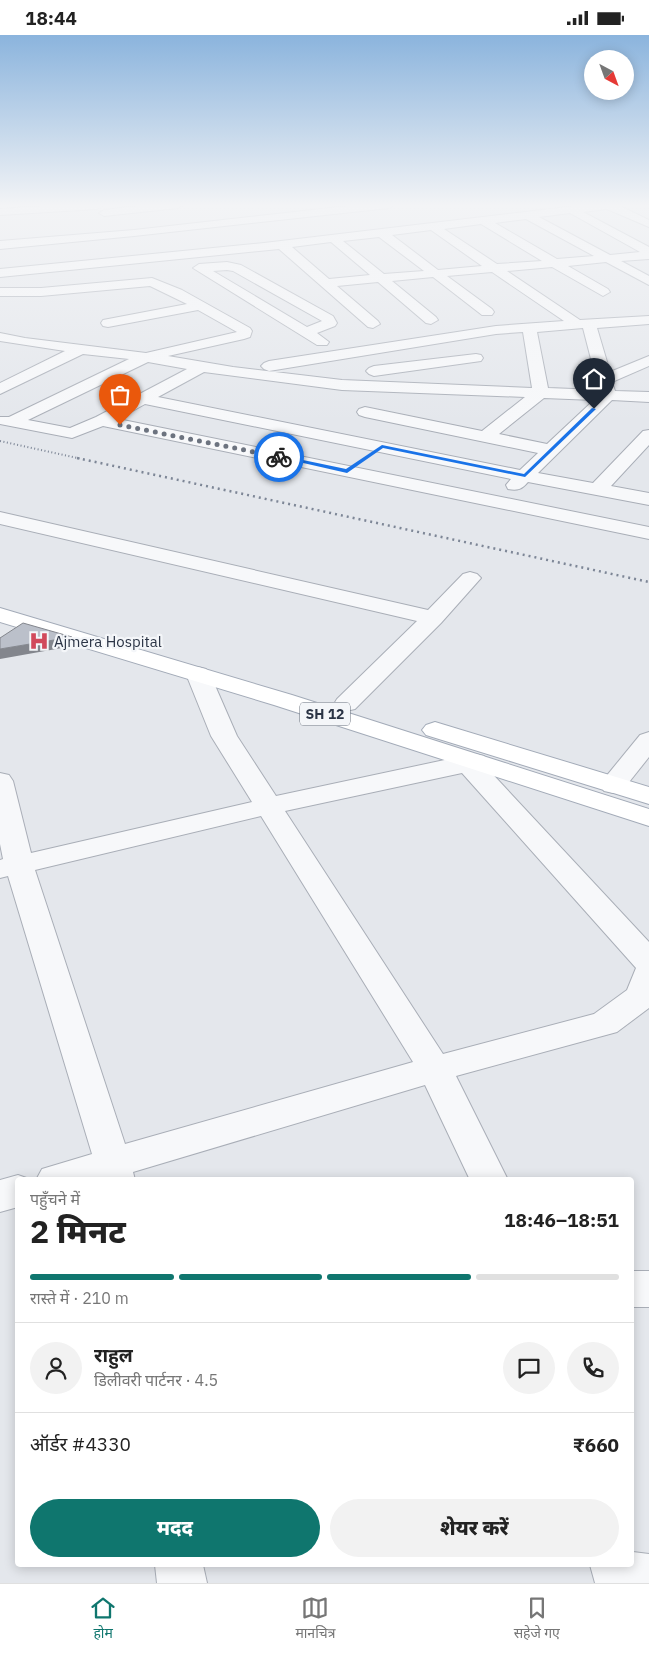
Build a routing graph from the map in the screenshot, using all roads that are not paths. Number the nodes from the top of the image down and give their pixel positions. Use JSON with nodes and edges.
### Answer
{"nodes":[{"id":1,"x":104,"y":277,"type":"edge"},
{"id":2,"x":209,"y":277,"type":"edge"},
{"id":3,"x":256,"y":277,"type":"edge"},
{"id":4,"x":319,"y":277,"type":"edge"},
{"id":5,"x":388,"y":277,"type":"edge"},
{"id":6,"x":439,"y":277,"type":"edge"},
{"id":7,"x":510,"y":277,"type":"edge"},
{"id":8,"x":579,"y":277,"type":"edge"},
{"id":9,"x":380,"y":278,"type":"junction"},
{"id":10,"x":326,"y":283,"type":"junction"},
{"id":11,"x":0,"y":287,"type":"edge"},
{"id":12,"x":0,"y":292,"type":"edge"},
{"id":13,"x":603,"y":292,"type":"dead end"},
{"id":14,"x":177,"y":293,"type":"junction"},
{"id":15,"x":150,"y":296,"type":"dead end"},
{"id":16,"x":198,"y":306,"type":"junction"},
{"id":17,"x":487,"y":312,"type":"dead end"},
{"id":18,"x":222,"y":319,"type":"junction"},
{"id":19,"x":573,"y":319,"type":"junction"},
{"id":20,"x":431,"y":320,"type":"dead end"},
{"id":21,"x":649,"y":320,"type":"edge"},
{"id":22,"x":108,"y":323,"type":"dead end"},
{"id":23,"x":203,"y":323,"type":"dead end"},
{"id":24,"x":373,"y":324,"type":"dead end"},
{"id":25,"x":529,"y":327,"type":"junction"},
{"id":26,"x":463,"y":335,"type":"junction"},
{"id":27,"x":313,"y":336,"type":"junction"},
{"id":28,"x":0,"y":337,"type":"edge"},
{"id":29,"x":24,"y":342,"type":"junction"},
{"id":30,"x":81,"y":349,"type":"junction"},
{"id":31,"x":0,"y":353,"type":"edge"},
{"id":32,"x":151,"y":355,"type":"junction"},
{"id":33,"x":337,"y":356,"type":"junction"},
{"id":34,"x":476,"y":358,"type":"junction"},
{"id":35,"x":649,"y":360,"type":"edge"},
{"id":36,"x":201,"y":367,"type":"junction"},
{"id":37,"x":374,"y":371,"type":"dead end"},
{"id":38,"x":233,"y":372,"type":"junction"},
{"id":39,"x":606,"y":387,"type":"junction"},
{"id":40,"x":0,"y":389,"type":"edge"},
{"id":41,"x":476,"y":391,"type":"junction"},
{"id":42,"x":541,"y":392,"type":"junction"},
{"id":43,"x":649,"y":397,"type":"edge"},
{"id":44,"x":143,"y":399,"type":"junction"},
{"id":45,"x":365,"y":412,"type":"dead end"},
{"id":46,"x":6,"y":421,"type":"edge"},
{"id":47,"x":102,"y":421,"type":"junction"},
{"id":48,"x":649,"y":435,"type":"edge"},
{"id":49,"x":486,"y":437,"type":"junction"},
{"id":50,"x":382,"y":446,"type":"junction"},
{"id":51,"x":551,"y":450,"type":"junction"},
{"id":52,"x":347,"y":471,"type":"junction"},
{"id":53,"x":525,"y":476,"type":"junction"},
{"id":54,"x":598,"y":489,"type":"junction"},
{"id":55,"x":649,"y":499,"type":"edge"},
{"id":56,"x":497,"y":502,"type":"junction"},
{"id":57,"x":0,"y":518,"type":"edge"},
{"id":58,"x":24,"y":523,"type":"junction"},
{"id":59,"x":649,"y":533,"type":"edge"},
{"id":60,"x":0,"y":538,"type":"edge"},
{"id":61,"x":470,"y":578,"type":"dead end"},
{"id":62,"x":0,"y":599,"type":"edge"},
{"id":63,"x":0,"y":615,"type":"edge"},
{"id":64,"x":433,"y":619,"type":"junction"},
{"id":65,"x":198,"y":675,"type":"junction"},
{"id":66,"x":346,"y":703,"type":"junction"},
{"id":67,"x":649,"y":740,"type":"edge"},
{"id":68,"x":472,"y":763,"type":"junction"},
{"id":69,"x":0,"y":781,"type":"edge"},
{"id":70,"x":613,"y":785,"type":"junction"},
{"id":71,"x":649,"y":796,"type":"edge"},
{"id":72,"x":268,"y":806,"type":"junction"},
{"id":73,"x":649,"y":818,"type":"edge"},
{"id":74,"x":10,"y":867,"type":"edge"},
{"id":75,"x":649,"y":961,"type":"edge"},
{"id":76,"x":649,"y":973,"type":"edge"},
{"id":77,"x":435,"y":1069,"type":"junction"},
{"id":78,"x":114,"y":1172,"type":"edge"},
{"id":79,"x":77,"y":1177,"type":"edge"},
{"id":80,"x":488,"y":1177,"type":"edge"},
{"id":81,"x":15,"y":1192,"type":"edge"},
{"id":82,"x":0,"y":1196,"type":"edge"},
{"id":83,"x":634,"y":1289,"type":"edge"},
{"id":84,"x":649,"y":1289,"type":"edge"},
{"id":85,"x":180,"y":1567,"type":"edge"},
{"id":86,"x":182,"y":1583,"type":"edge"}],
"edges":[{"from":1,"to":11,"type":"street"},
{"from":2,"to":27,"type":"street"},
{"from":3,"to":27,"type":"street"},
{"from":4,"to":10,"type":"street"},
{"from":5,"to":9,"type":"street"},
{"from":6,"to":17,"type":"street"},
{"from":7,"to":19,"type":"street"},
{"from":8,"to":13,"type":"street"},
{"from":9,"to":10,"type":"street"},
{"from":9,"to":20,"type":"street"},
{"from":10,"to":24,"type":"street"},
{"from":12,"to":14,"type":"street"},
{"from":14,"to":15,"type":"street"},
{"from":14,"to":16,"type":"street"},
{"from":16,"to":18,"type":"street"},
{"from":16,"to":22,"type":"street"},
{"from":18,"to":23,"type":"street"},
{"from":18,"to":32,"type":"street"},
{"from":19,"to":21,"type":"street"},
{"from":19,"to":25,"type":"street"},
{"from":19,"to":39,"type":"street"},
{"from":25,"to":26,"type":"street"},
{"from":25,"to":42,"type":"street"},
{"from":26,"to":33,"type":"street"},
{"from":26,"to":34,"type":"street"},
{"from":27,"to":33,"type":"street"},
{"from":28,"to":29,"type":"street"},
{"from":29,"to":30,"type":"street"},
{"from":29,"to":31,"type":"street"},
{"from":30,"to":32,"type":"street"},
{"from":30,"to":40,"type":"street"},
{"from":32,"to":36,"type":"street"},
{"from":32,"to":46,"type":"street"},
{"from":33,"to":38,"type":"street"},
{"from":34,"to":37,"type":"street"},
{"from":34,"to":41,"type":"street"},
{"from":35,"to":39,"type":"street"},
{"from":36,"to":38,"type":"street"},
{"from":36,"to":44,"type":"street"},
{"from":38,"to":41,"type":"street"},
{"from":39,"to":42,"type":"street"},
{"from":39,"to":43,"type":"street"},
{"from":39,"to":51,"type":"street"},
{"from":41,"to":42,"type":"street"},
{"from":42,"to":49,"type":"street"},
{"from":44,"to":47,"type":"street"},
{"from":44,"to":50,"type":"street"},
{"from":45,"to":49,"type":"street"},
{"from":46,"to":47,"type":"street"},
{"from":47,"to":52,"type":"street"},
{"from":48,"to":54,"type":"street"},
{"from":49,"to":51,"type":"street"},
{"from":50,"to":52,"type":"street"},
{"from":50,"to":53,"type":"street"},
{"from":51,"to":53,"type":"street"},
{"from":52,"to":56,"type":"street"},
{"from":53,"to":54,"type":"street"},
{"from":53,"to":56,"type":"street"},
{"from":54,"to":55,"type":"street"},
{"from":56,"to":59,"type":"street"},
{"from":57,"to":58,"type":"street"},
{"from":58,"to":60,"type":"street"},
{"from":58,"to":64,"type":"street"},
{"from":61,"to":64,"type":"street"},
{"from":62,"to":66,"type":"main road","number":"SH 12"},
{"from":63,"to":65,"type":"main road","number":"SH 12"},
{"from":64,"to":66,"type":"street"},
{"from":65,"to":68,"type":"main road","number":"SH 12"},
{"from":65,"to":72,"type":"street"},
{"from":66,"to":70,"type":"main road","number":"SH 12"},
{"from":67,"to":70,"type":"street"},
{"from":68,"to":72,"type":"street"},
{"from":68,"to":73,"type":"main road","number":"SH 12"},
{"from":68,"to":75,"type":"street"},
{"from":69,"to":74,"type":"street"},
{"from":70,"to":71,"type":"main road","number":"SH 12"},
{"from":72,"to":74,"type":"street"},
{"from":72,"to":77,"type":"street"},
{"from":74,"to":78,"type":"street"},
{"from":76,"to":77,"type":"street"},
{"from":77,"to":78,"type":"street"},
{"from":77,"to":80,"type":"street"},
{"from":78,"to":79,"type":"street"},
{"from":81,"to":82,"type":"street"},
{"from":83,"to":84,"type":"street"},
{"from":85,"to":86,"type":"street"}]}
